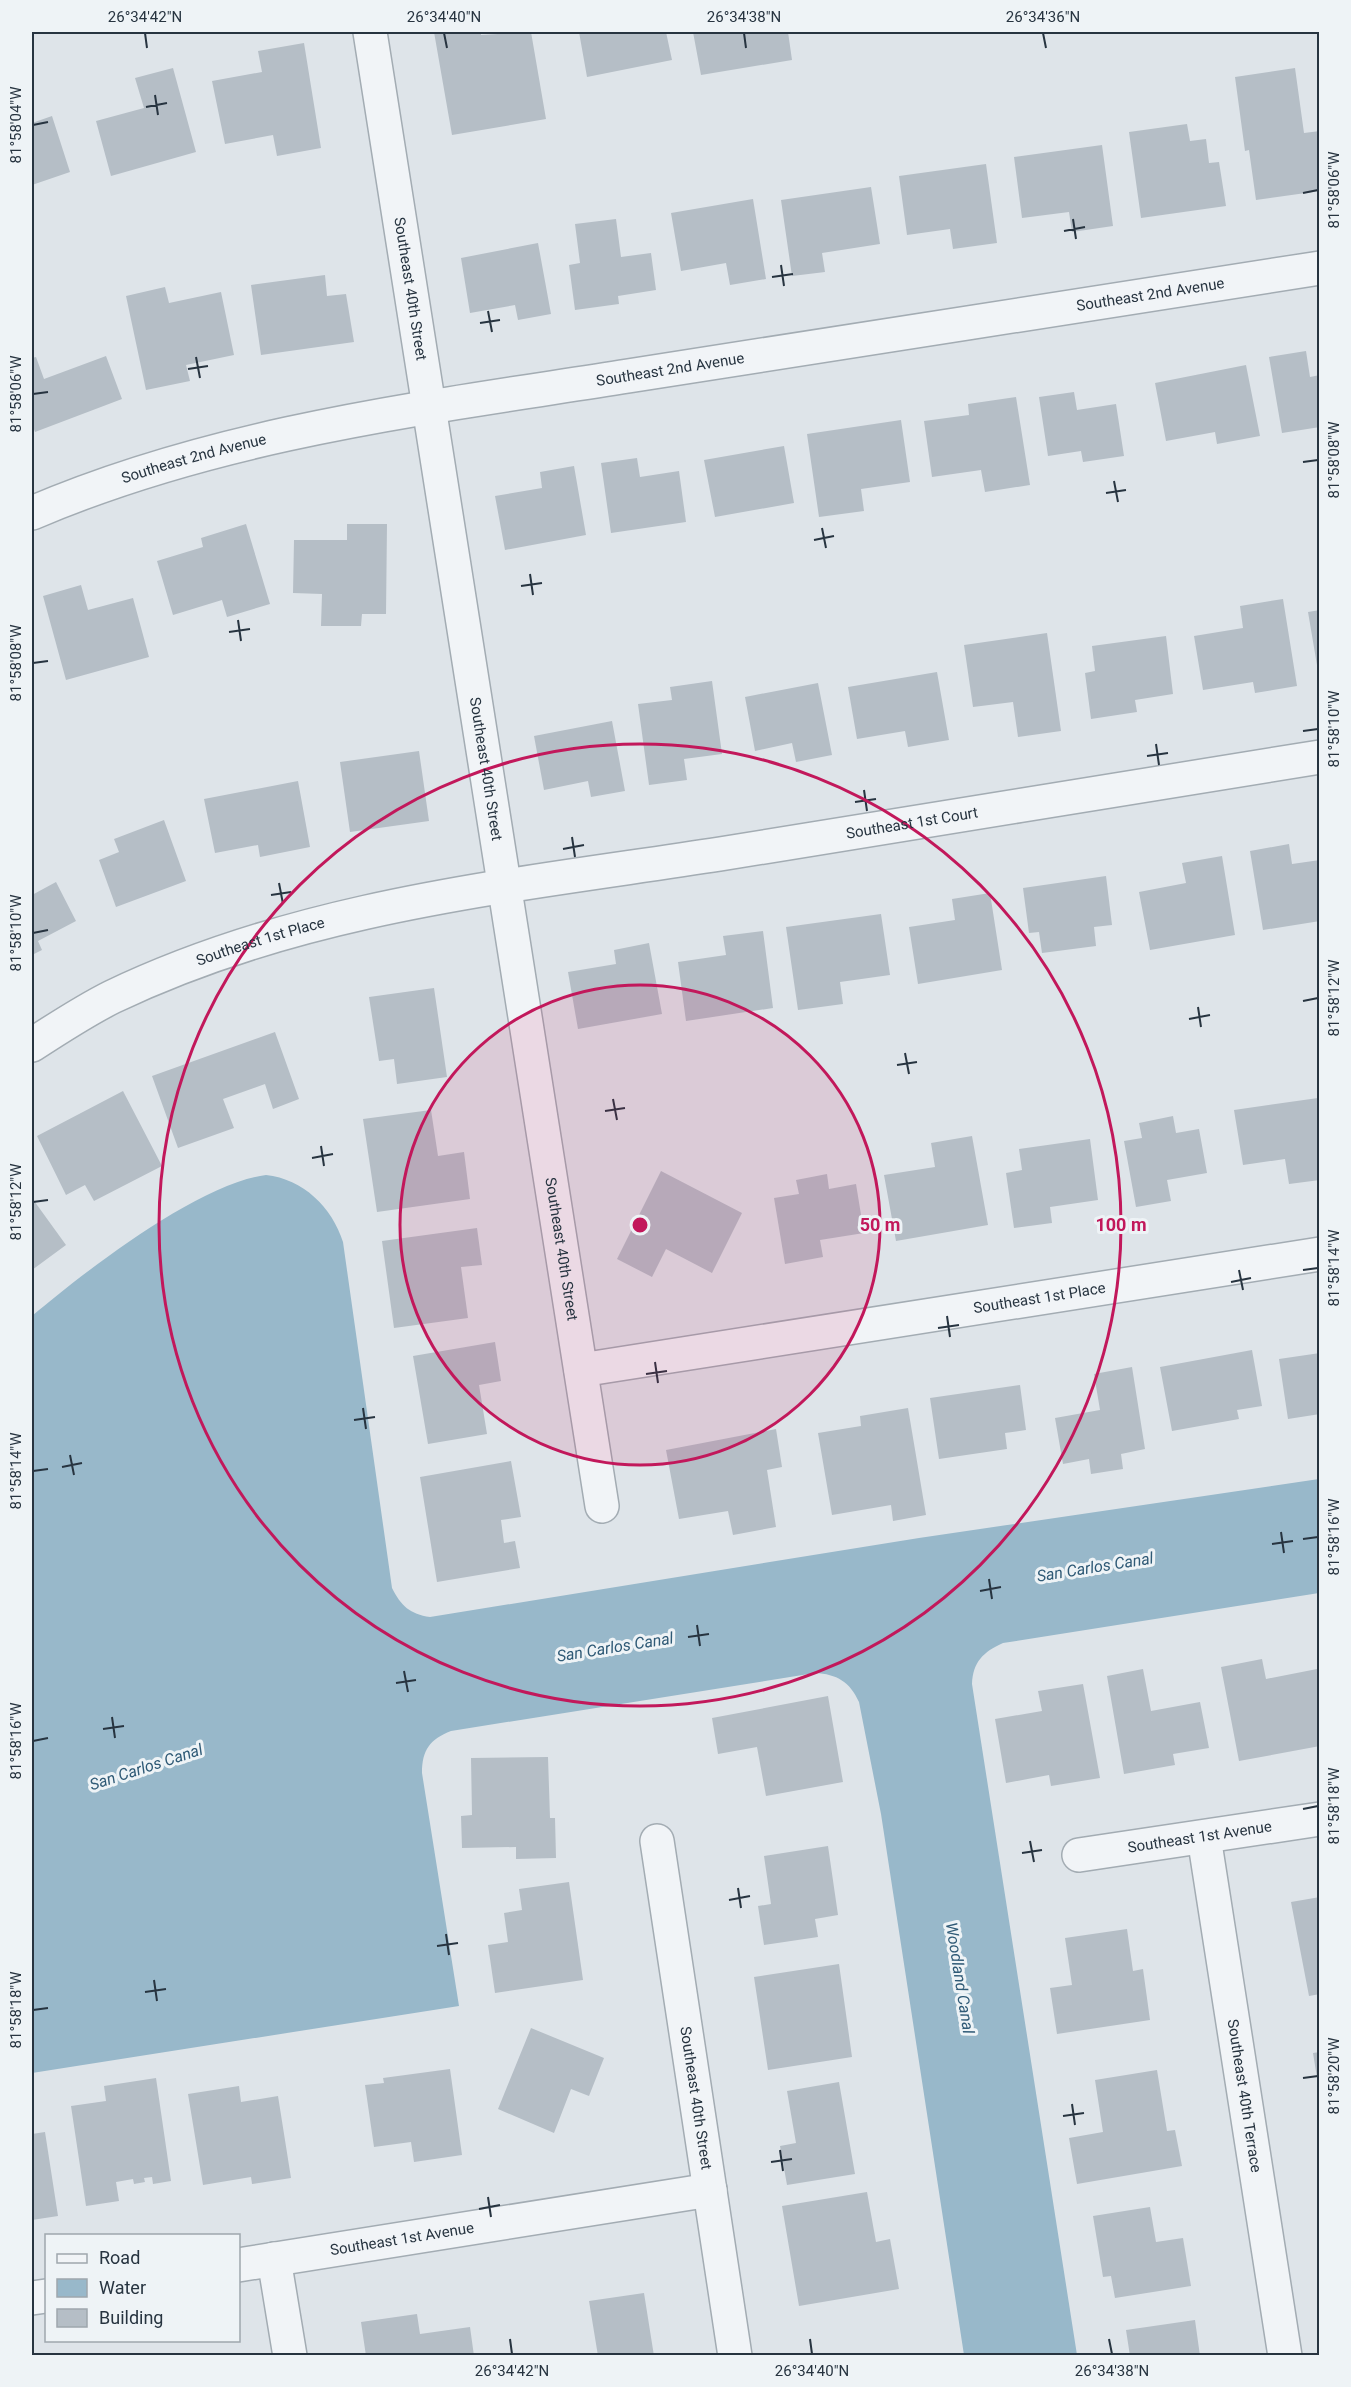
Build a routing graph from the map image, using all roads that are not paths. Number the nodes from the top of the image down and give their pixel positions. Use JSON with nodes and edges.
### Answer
{"nodes":[{"id":1,"x":370,"y":32,"type":"edge"},
{"id":2,"x":1320,"y":268,"type":"edge"},
{"id":3,"x":429,"y":406,"type":"junction"},
{"id":4,"x":32,"y":513,"type":"edge"},
{"id":5,"x":1320,"y":757,"type":"edge"},
{"id":6,"x":505,"y":886,"type":"junction"},
{"id":7,"x":32,"y":1045,"type":"edge"},
{"id":8,"x":1320,"y":1254,"type":"edge"},
{"id":9,"x":580,"y":1370,"type":"junction"},
{"id":10,"x":602,"y":1506,"type":"dead end"},
{"id":11,"x":1320,"y":1818,"type":"edge"},
{"id":12,"x":1204,"y":1837,"type":"junction"},
{"id":13,"x":657,"y":1841,"type":"dead end"},
{"id":14,"x":1079,"y":1856,"type":"dead end"},
{"id":15,"x":710,"y":2190,"type":"junction"},
{"id":16,"x":274,"y":2259,"type":"junction"},
{"id":17,"x":240,"y":2265,"type":"edge"},
{"id":18,"x":290,"y":2355,"type":"edge"},
{"id":19,"x":735,"y":2355,"type":"edge"},
{"id":20,"x":1286,"y":2355,"type":"edge"}],
"edges":[{"from":1,"to":3,"type":"street","name":"Southeast 40th Street"},
{"from":2,"to":3,"type":"street","name":"Southeast 2nd Avenue"},
{"from":3,"to":4,"type":"street","name":"Southeast 2nd Avenue"},
{"from":3,"to":6,"type":"street","name":"Southeast 40th Street"},
{"from":5,"to":6,"type":"street","name":"Southeast 1st Court"},
{"from":6,"to":7,"type":"street","name":"Southeast 1st Place"},
{"from":6,"to":9,"type":"street","name":"Southeast 40th Street"},
{"from":8,"to":9,"type":"street","name":"Southeast 1st Place"},
{"from":9,"to":10,"type":"street","name":"Southeast 40th Street"},
{"from":11,"to":12,"type":"street","name":"Southeast 1st Avenue"},
{"from":12,"to":14,"type":"street","name":"Southeast 1st Avenue"},
{"from":12,"to":20,"type":"street","name":"Southeast 40th Terrace"},
{"from":13,"to":15,"type":"street","name":"Southeast 40th Street"},
{"from":15,"to":16,"type":"street","name":"Southeast 1st Avenue"},
{"from":15,"to":19,"type":"street","name":"Southeast 40th Street"},
{"from":16,"to":17,"type":"street","name":"Southeast 1st Avenue"},
{"from":16,"to":18,"type":"street"}]}
